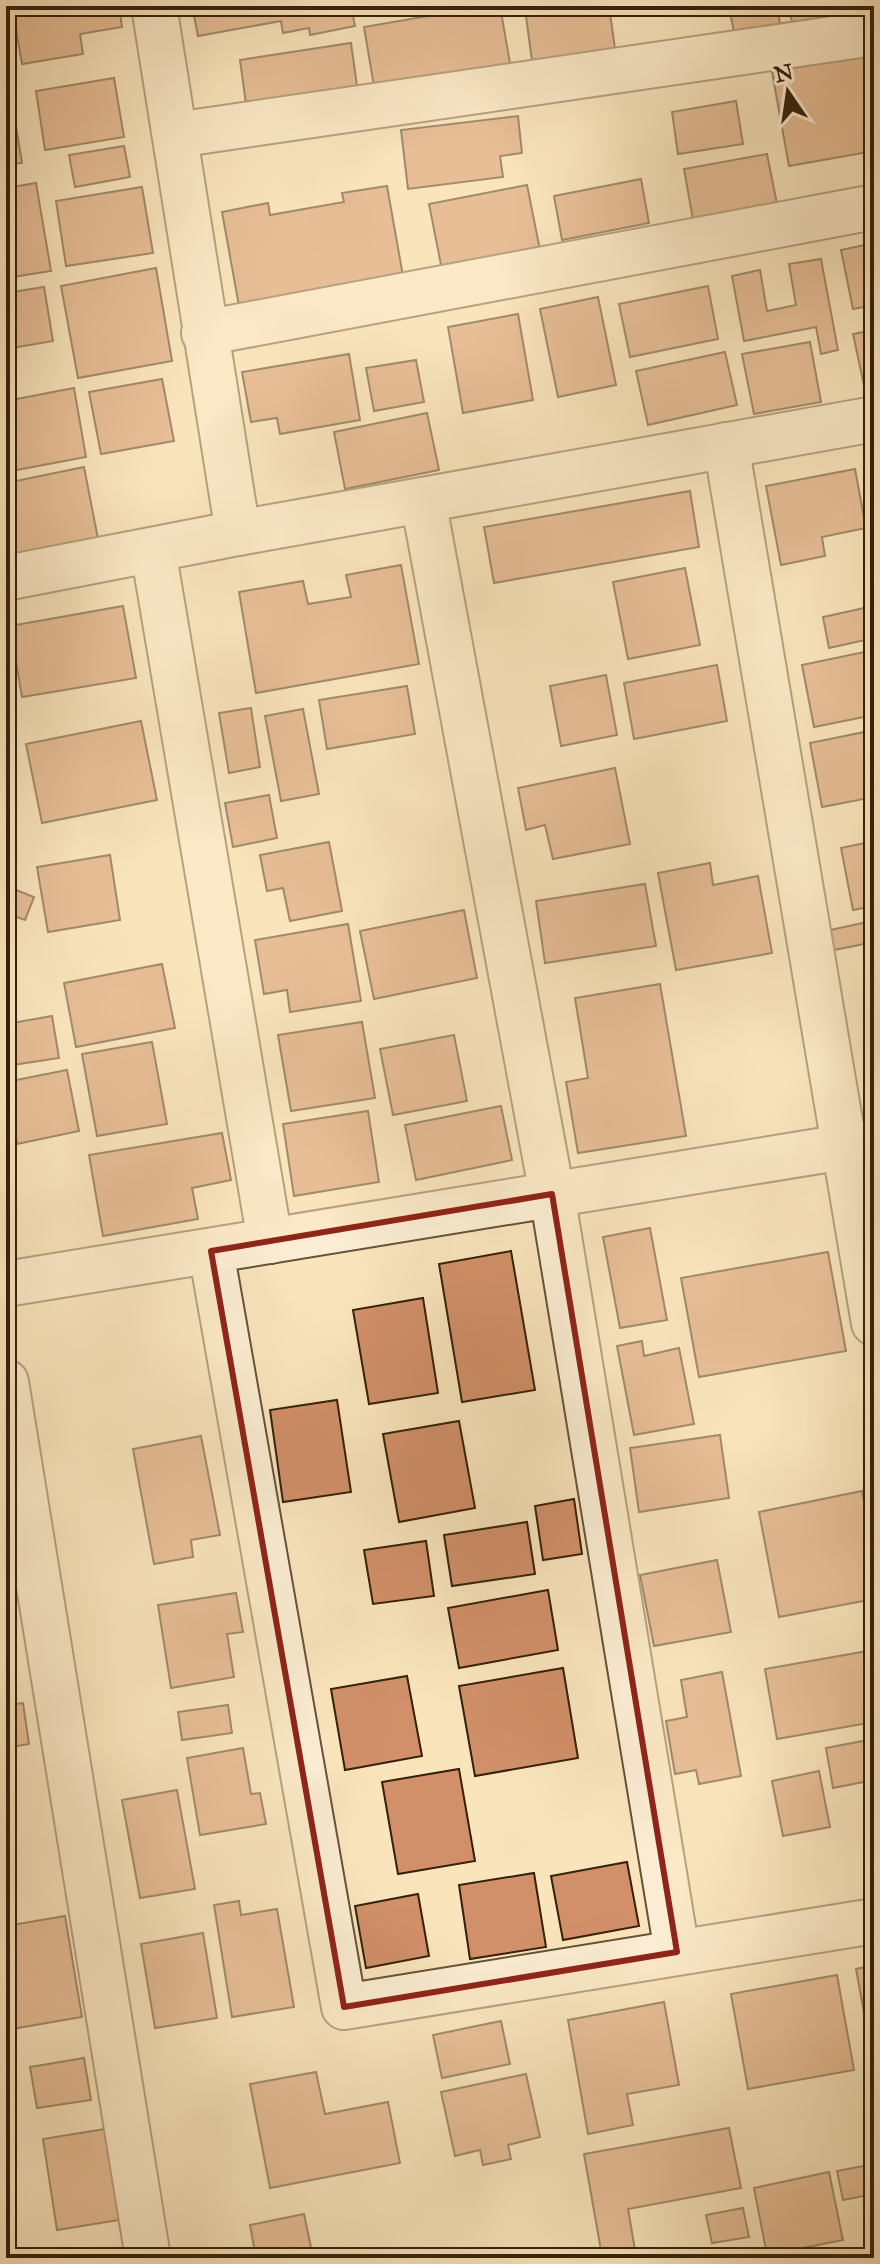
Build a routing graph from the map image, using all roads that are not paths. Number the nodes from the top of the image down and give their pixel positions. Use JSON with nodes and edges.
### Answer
{"nodes":[{"id":1,"x":154,"y":6,"type":"edge"},
{"id":2,"x":874,"y":33,"type":"edge"},
{"id":3,"x":176,"y":135,"type":"junction"},
{"id":4,"x":874,"y":207,"type":"edge"},
{"id":5,"x":204,"y":333,"type":"junction"},
{"id":6,"x":874,"y":419,"type":"edge"},
{"id":7,"x":726,"y":445,"type":"junction"},
{"id":8,"x":423,"y":500,"type":"junction"},
{"id":9,"x":238,"y":533,"type":"junction"},
{"id":10,"x":153,"y":550,"type":"junction"},
{"id":11,"x":6,"y":578,"type":"edge"},
{"id":12,"x":860,"y":1144,"type":"edge"},
{"id":13,"x":552,"y":1194,"type":"junction"},
{"id":14,"x":270,"y":1241,"type":"junction"},
{"id":15,"x":211,"y":1251,"type":"junction"},
{"id":16,"x":6,"y":1284,"type":"edge"},
{"id":17,"x":874,"y":1323,"type":"edge"},
{"id":18,"x":6,"y":1382,"type":"edge"},
{"id":19,"x":874,"y":1921,"type":"edge"},
{"id":20,"x":677,"y":1952,"type":"junction"},
{"id":21,"x":148,"y":2258,"type":"edge"}],
"edges":[{"from":1,"to":3,"type":"street"},
{"from":2,"to":3,"type":"street"},
{"from":3,"to":5,"type":"street"},
{"from":4,"to":5,"type":"street"},
{"from":5,"to":9,"type":"street"},
{"from":6,"to":7,"type":"street"},
{"from":7,"to":8,"type":"street"},
{"from":7,"to":12,"type":"street"},
{"from":8,"to":9,"type":"street"},
{"from":8,"to":13,"type":"street"},
{"from":9,"to":10,"type":"street"},
{"from":10,"to":11,"type":"street"},
{"from":10,"to":14,"type":"street"},
{"from":12,"to":13,"type":"street"},
{"from":12,"to":17,"type":"street"},
{"from":13,"to":14,"type":"street"},
{"from":13,"to":20,"type":"street"},
{"from":14,"to":15,"type":"street"},
{"from":15,"to":16,"type":"street"},
{"from":15,"to":20,"type":"street"},
{"from":18,"to":21,"type":"street"},
{"from":19,"to":20,"type":"street"}]}
